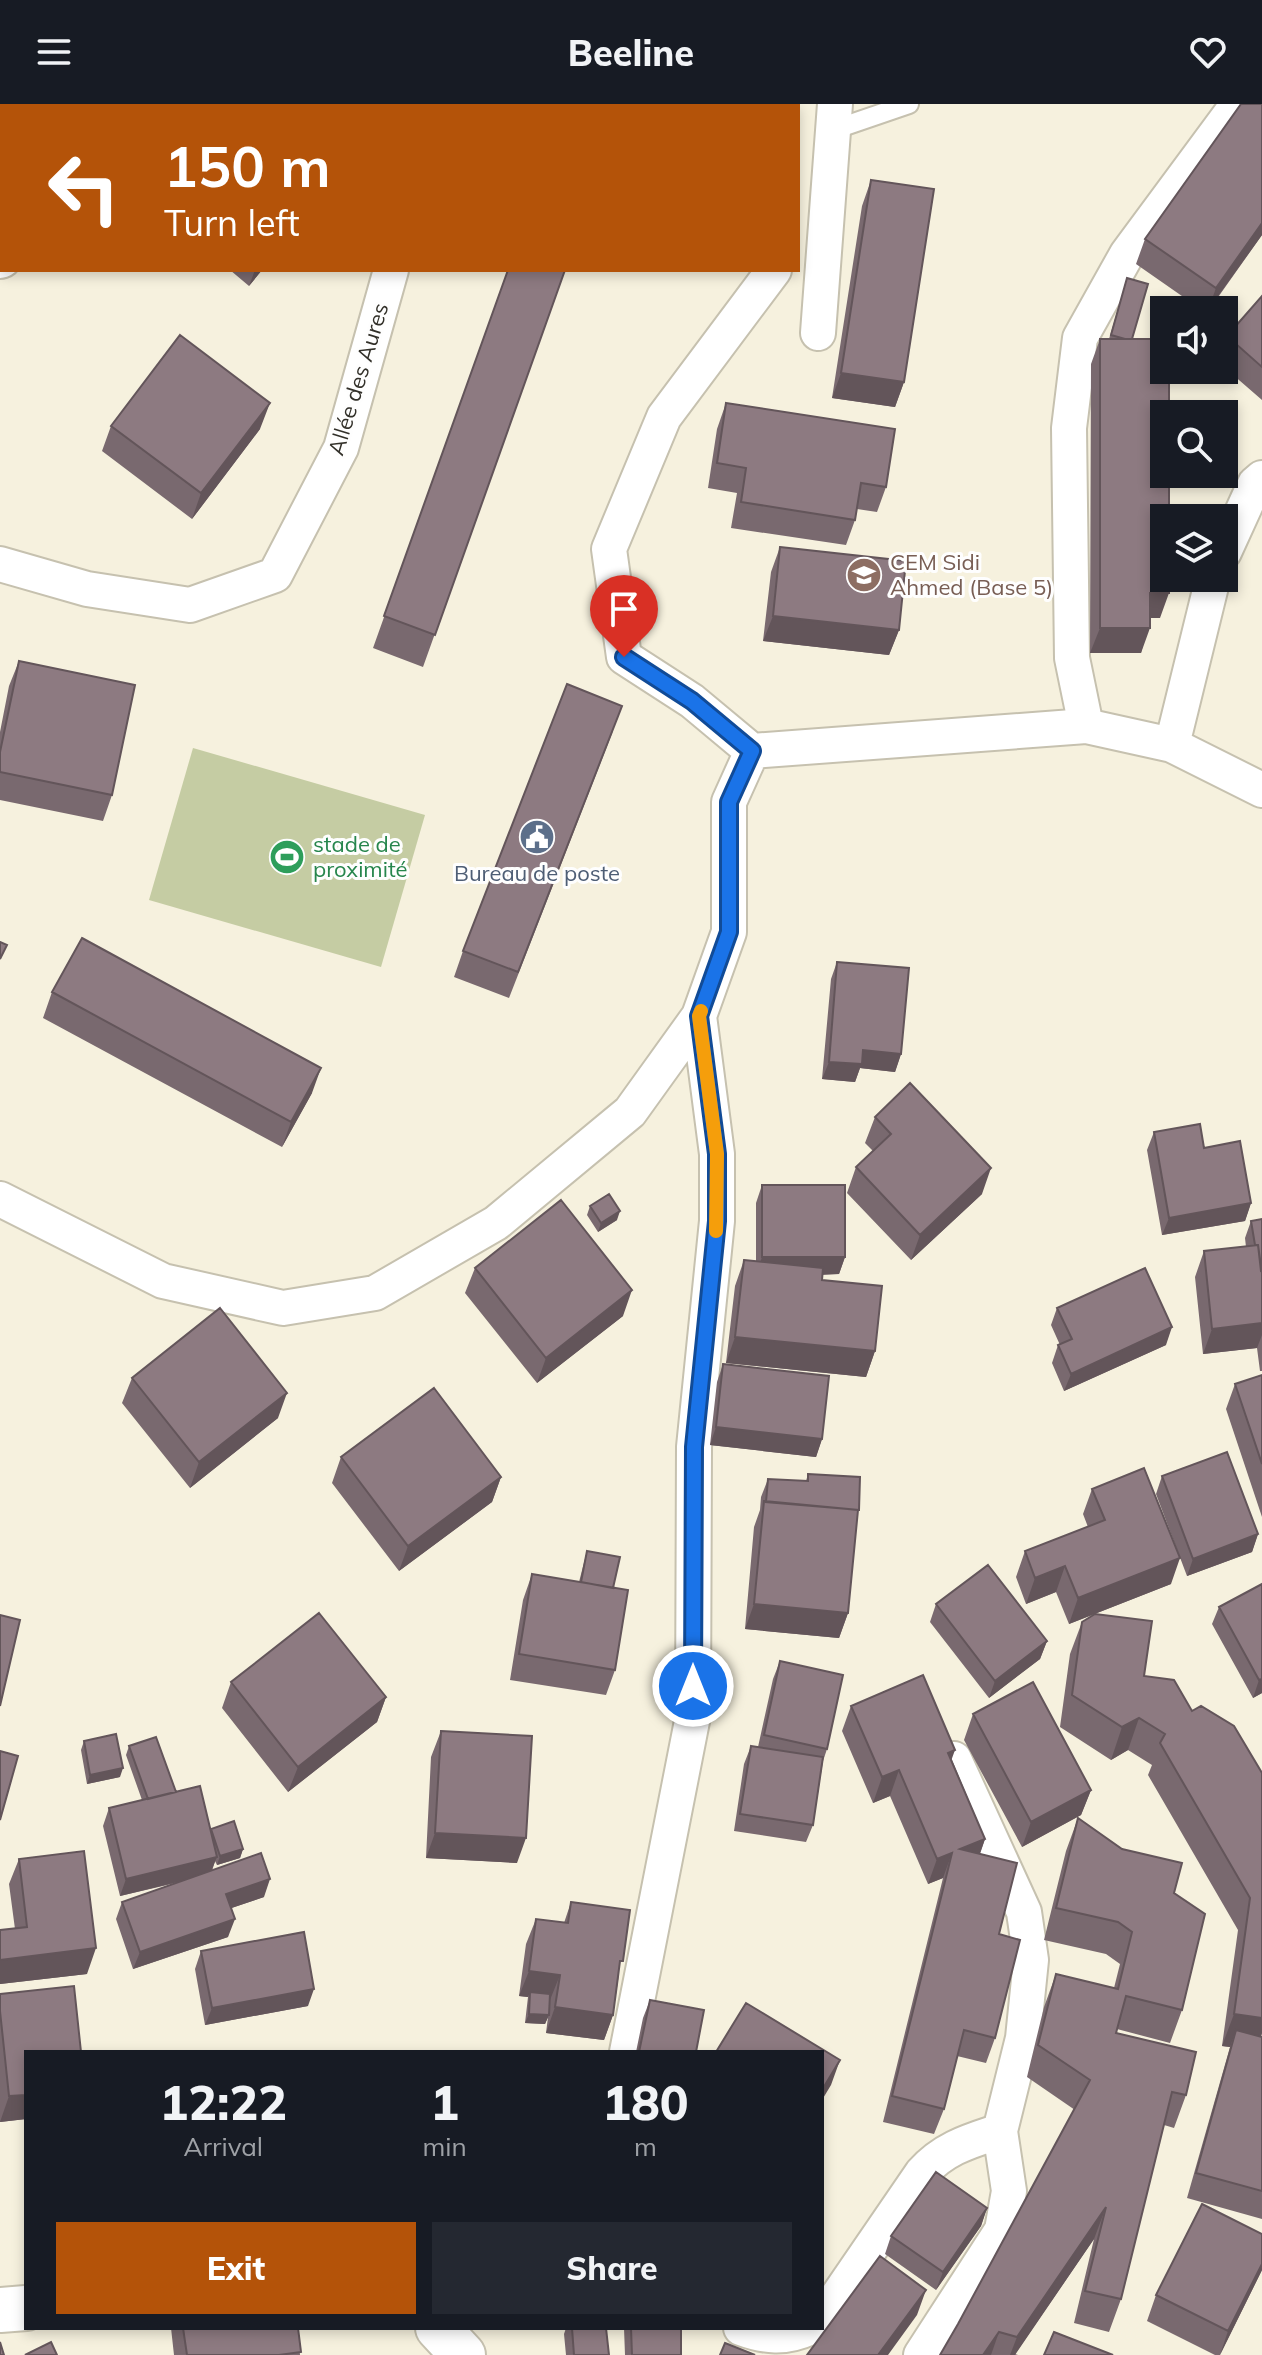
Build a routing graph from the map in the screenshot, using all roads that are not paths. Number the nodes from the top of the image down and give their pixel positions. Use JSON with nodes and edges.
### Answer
{"nodes":[{"id":1,"x":909,"y":104,"type":"edge"},
{"id":2,"x":1238,"y":104,"type":"edge"},
{"id":3,"x":834,"y":117,"type":"edge"},
{"id":4,"x":828,"y":197,"type":"junction"},
{"id":5,"x":800,"y":235,"type":"edge"},
{"id":6,"x":390,"y":272,"type":"edge"},
{"id":7,"x":773,"y":272,"type":"edge"},
{"id":8,"x":818,"y":333,"type":"dead end"},
{"id":9,"x":1262,"y":478,"type":"edge"},
{"id":10,"x":1238,"y":521,"type":"edge"},
{"id":11,"x":0,"y":564,"type":"edge"},
{"id":12,"x":1210,"y":592,"type":"edge"},
{"id":13,"x":1086,"y":726,"type":"junction"},
{"id":14,"x":1172,"y":745,"type":"junction"},
{"id":15,"x":752,"y":751,"type":"junction"},
{"id":16,"x":1262,"y":790,"type":"edge"},
{"id":17,"x":699,"y":1016,"type":"junction"},
{"id":18,"x":0,"y":1199,"type":"edge"},
{"id":19,"x":954,"y":1759,"type":"edge"},
{"id":20,"x":627,"y":2050,"type":"edge"},
{"id":21,"x":1000,"y":2131,"type":"junction"},
{"id":22,"x":24,"y":2308,"type":"edge"},
{"id":23,"x":0,"y":2310,"type":"edge"},
{"id":24,"x":824,"y":2316,"type":"edge"},
{"id":25,"x":440,"y":2330,"type":"edge"},
{"id":26,"x":746,"y":2330,"type":"edge"},
{"id":27,"x":804,"y":2330,"type":"edge"},
{"id":28,"x":463,"y":2355,"type":"edge"},
{"id":29,"x":921,"y":2355,"type":"edge"}],
"edges":[{"from":1,"to":3,"type":"lane"},
{"from":2,"to":13,"type":"street"},
{"from":3,"to":4,"type":"street"},
{"from":4,"to":5,"type":"street"},
{"from":4,"to":8,"type":"street"},
{"from":6,"to":11,"type":"street","name":"Allée des Aures"},
{"from":7,"to":15,"type":"street"},
{"from":9,"to":10,"type":"street"},
{"from":12,"to":14,"type":"street"},
{"from":13,"to":14,"type":"street"},
{"from":13,"to":15,"type":"street"},
{"from":14,"to":16,"type":"street"},
{"from":15,"to":17,"type":"street"},
{"from":17,"to":18,"type":"street"},
{"from":17,"to":20,"type":"street"},
{"from":19,"to":21,"type":"street"},
{"from":21,"to":24,"type":"street"},
{"from":21,"to":29,"type":"street"},
{"from":22,"to":23,"type":"main road"},
{"from":25,"to":28,"type":"main road"},
{"from":26,"to":27,"type":"street"}]}
